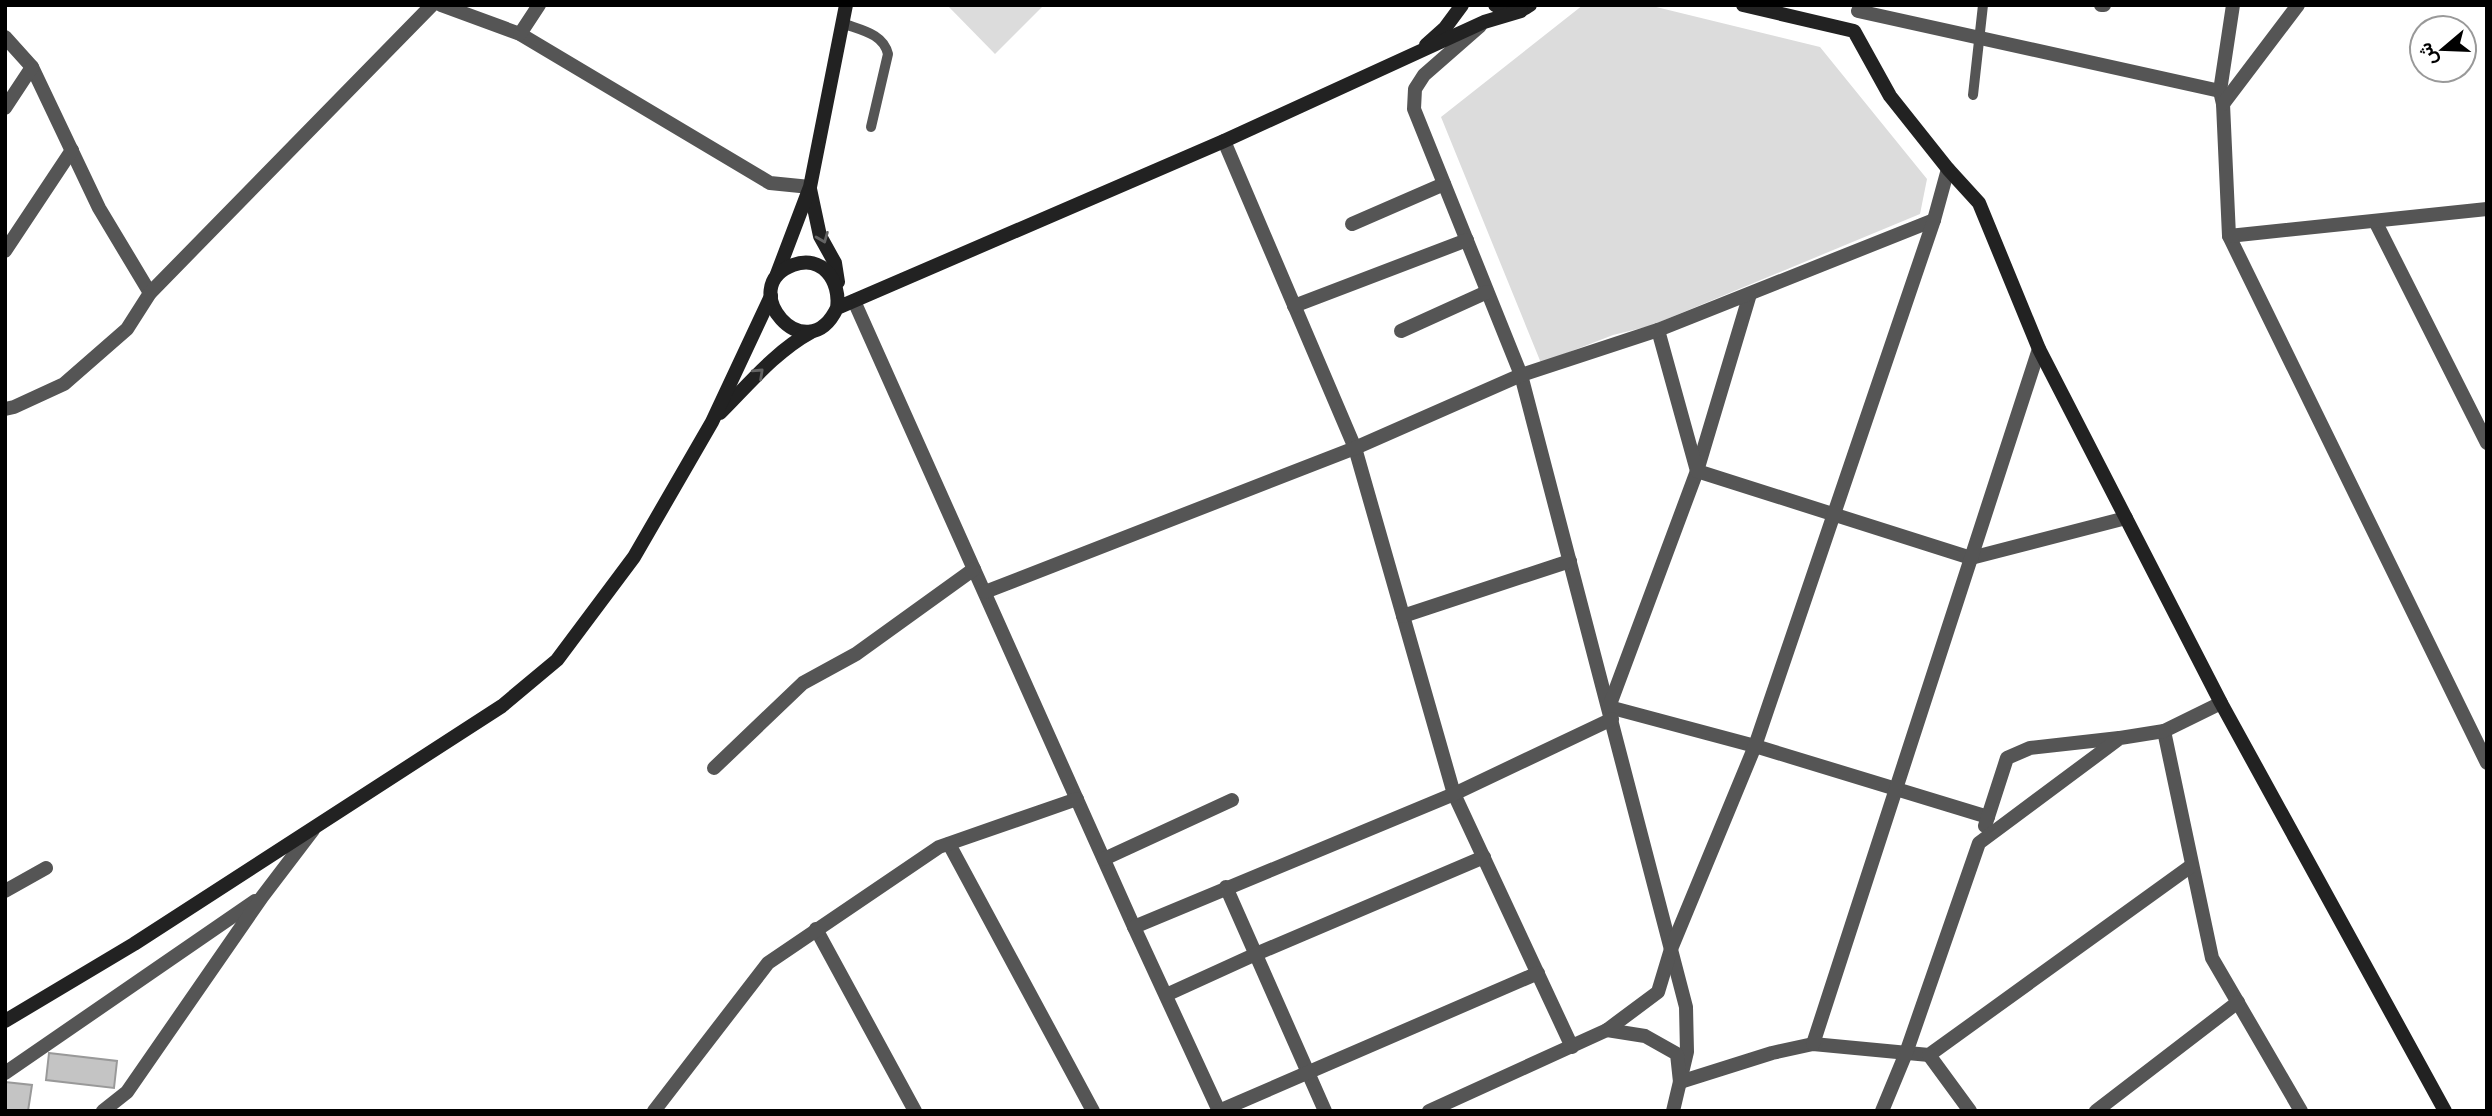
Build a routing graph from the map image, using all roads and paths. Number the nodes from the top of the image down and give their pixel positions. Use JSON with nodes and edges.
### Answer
{"nodes":[{"id":1,"x":432,"y":5,"type":"edge"},
{"id":2,"x":441,"y":5,"type":"edge"},
{"id":3,"x":539,"y":5,"type":"edge"},
{"id":4,"x":846,"y":5,"type":"edge"},
{"id":5,"x":1462,"y":5,"type":"edge"},
{"id":6,"x":1495,"y":5,"type":"edge"},
{"id":7,"x":1743,"y":5,"type":"edge"},
{"id":8,"x":1983,"y":5,"type":"edge"},
{"id":9,"x":2233,"y":5,"type":"edge"},
{"id":10,"x":2298,"y":5,"type":"edge"},
{"id":11,"x":1526,"y":8,"type":"edge"},
{"id":12,"x":1858,"y":8,"type":"edge"},
{"id":13,"x":1484,"y":22,"type":"junction"},
{"id":14,"x":842,"y":23,"type":"junction"},
{"id":15,"x":1854,"y":31,"type":"junction"},
{"id":16,"x":520,"y":34,"type":"junction"},
{"id":17,"x":5,"y":37,"type":"edge"},
{"id":18,"x":1978,"y":37,"type":"junction"},
{"id":19,"x":1415,"y":56,"type":"junction"},
{"id":20,"x":32,"y":67,"type":"junction"},
{"id":21,"x":1973,"y":95,"type":"dead end"},
{"id":22,"x":2222,"y":97,"type":"junction"},
{"id":23,"x":5,"y":108,"type":"edge"},
{"id":24,"x":871,"y":127,"type":"dead end"},
{"id":25,"x":1224,"y":141,"type":"junction"},
{"id":26,"x":72,"y":150,"type":"junction"},
{"id":27,"x":1948,"y":169,"type":"junction"},
{"id":28,"x":1444,"y":184,"type":"junction"},
{"id":29,"x":810,"y":187,"type":"junction"},
{"id":30,"x":2487,"y":209,"type":"edge"},
{"id":31,"x":1934,"y":220,"type":"junction"},
{"id":32,"x":2375,"y":221,"type":"junction"},
{"id":33,"x":1352,"y":224,"type":"dead end"},
{"id":34,"x":2229,"y":236,"type":"junction"},
{"id":35,"x":1467,"y":240,"type":"junction"},
{"id":36,"x":5,"y":251,"type":"edge"},
{"id":37,"x":837,"y":286,"type":"junction"},
{"id":38,"x":772,"y":290,"type":"junction"},
{"id":39,"x":1487,"y":292,"type":"junction"},
{"id":40,"x":150,"y":293,"type":"junction"},
{"id":41,"x":1750,"y":294,"type":"junction"},
{"id":42,"x":854,"y":301,"type":"junction"},
{"id":43,"x":1294,"y":306,"type":"junction"},
{"id":44,"x":837,"y":307,"type":"junction"},
{"id":45,"x":820,"y":327,"type":"junction"},
{"id":46,"x":1658,"y":330,"type":"junction"},
{"id":47,"x":1401,"y":331,"type":"dead end"},
{"id":48,"x":2039,"y":349,"type":"junction"},
{"id":49,"x":1521,"y":376,"type":"junction"},
{"id":50,"x":5,"y":409,"type":"edge"},
{"id":51,"x":712,"y":422,"type":"junction"},
{"id":52,"x":2487,"y":443,"type":"edge"},
{"id":53,"x":1355,"y":448,"type":"junction"},
{"id":54,"x":1697,"y":471,"type":"junction"},
{"id":55,"x":1834,"y":515,"type":"junction"},
{"id":56,"x":2126,"y":518,"type":"junction"},
{"id":57,"x":1971,"y":558,"type":"junction"},
{"id":58,"x":1570,"y":561,"type":"junction"},
{"id":59,"x":974,"y":569,"type":"junction"},
{"id":60,"x":985,"y":592,"type":"junction"},
{"id":61,"x":1403,"y":616,"type":"junction"},
{"id":62,"x":2221,"y":704,"type":"junction"},
{"id":63,"x":1610,"y":713,"type":"junction"},
{"id":64,"x":2164,"y":731,"type":"junction"},
{"id":65,"x":2120,"y":738,"type":"junction"},
{"id":66,"x":1755,"y":746,"type":"junction"},
{"id":67,"x":2487,"y":763,"type":"edge"},
{"id":68,"x":714,"y":768,"type":"dead end"},
{"id":69,"x":1896,"y":789,"type":"junction"},
{"id":70,"x":1454,"y":794,"type":"junction"},
{"id":71,"x":1077,"y":799,"type":"junction"},
{"id":72,"x":1232,"y":800,"type":"dead end"},
{"id":73,"x":1988,"y":817,"type":"junction"},
{"id":74,"x":316,"y":826,"type":"junction"},
{"id":75,"x":1979,"y":843,"type":"junction"},
{"id":76,"x":949,"y":844,"type":"junction"},
{"id":77,"x":1484,"y":857,"type":"junction"},
{"id":78,"x":1104,"y":859,"type":"junction"},
{"id":79,"x":2191,"y":866,"type":"junction"},
{"id":80,"x":46,"y":868,"type":"dead end"},
{"id":81,"x":1226,"y":887,"type":"junction"},
{"id":82,"x":5,"y":891,"type":"edge"},
{"id":83,"x":262,"y":897,"type":"junction"},
{"id":84,"x":1134,"y":927,"type":"junction"},
{"id":85,"x":816,"y":929,"type":"junction"},
{"id":86,"x":1671,"y":949,"type":"junction"},
{"id":87,"x":1256,"y":954,"type":"junction"},
{"id":88,"x":1538,"y":973,"type":"junction"},
{"id":89,"x":1166,"y":995,"type":"junction"},
{"id":90,"x":2238,"y":1002,"type":"junction"},
{"id":91,"x":5,"y":1021,"type":"edge"},
{"id":92,"x":1606,"y":1030,"type":"junction"},
{"id":93,"x":1813,"y":1044,"type":"junction"},
{"id":94,"x":1572,"y":1047,"type":"junction"},
{"id":95,"x":1906,"y":1054,"type":"junction"},
{"id":96,"x":1929,"y":1055,"type":"junction"},
{"id":97,"x":1308,"y":1071,"type":"junction"},
{"id":98,"x":5,"y":1073,"type":"edge"},
{"id":99,"x":1679,"y":1082,"type":"junction"},
{"id":100,"x":103,"y":1111,"type":"edge"},
{"id":101,"x":654,"y":1111,"type":"edge"},
{"id":102,"x":915,"y":1111,"type":"edge"},
{"id":103,"x":1093,"y":1111,"type":"edge"},
{"id":104,"x":1219,"y":1111,"type":"edge"},
{"id":105,"x":1325,"y":1111,"type":"edge"},
{"id":106,"x":1429,"y":1111,"type":"edge"},
{"id":107,"x":1673,"y":1111,"type":"edge"},
{"id":108,"x":1882,"y":1111,"type":"edge"},
{"id":109,"x":1970,"y":1111,"type":"edge"},
{"id":110,"x":2096,"y":1111,"type":"edge"},
{"id":111,"x":2301,"y":1111,"type":"edge"},
{"id":112,"x":2445,"y":1111,"type":"edge"}],
"edges":[{"from":1,"to":40,"type":"street"},
{"from":2,"to":16,"type":"street"},
{"from":3,"to":16,"type":"street"},
{"from":4,"to":14,"type":"main road"},
{"from":5,"to":19,"type":"main road"},
{"from":6,"to":11,"type":"main road"},
{"from":7,"to":15,"type":"main road"},
{"from":8,"to":18,"type":"lane"},
{"from":9,"to":22,"type":"street"},
{"from":10,"to":22,"type":"street"},
{"from":11,"to":13,"type":"main road"},
{"from":12,"to":15,"type":"street"},
{"from":12,"to":18,"type":"street"},
{"from":13,"to":19,"type":"main road"},
{"from":13,"to":28,"type":"street"},
{"from":14,"to":24,"type":"lane"},
{"from":14,"to":29,"type":"main road"},
{"from":15,"to":27,"type":"main road"},
{"from":16,"to":29,"type":"street"},
{"from":17,"to":20,"type":"street"},
{"from":18,"to":21,"type":"lane"},
{"from":18,"to":22,"type":"street"},
{"from":19,"to":25,"type":"main road"},
{"from":20,"to":23,"type":"street"},
{"from":20,"to":26,"type":"street"},
{"from":22,"to":34,"type":"street"},
{"from":25,"to":42,"type":"main road"},
{"from":25,"to":43,"type":"street"},
{"from":26,"to":36,"type":"street"},
{"from":26,"to":40,"type":"street"},
{"from":27,"to":31,"type":"street"},
{"from":27,"to":48,"type":"main road"},
{"from":28,"to":33,"type":"street"},
{"from":28,"to":35,"type":"street"},
{"from":29,"to":37,"type":"main road","one_way":true},
{"from":29,"to":38,"type":"main road"},
{"from":30,"to":32,"type":"street"},
{"from":31,"to":41,"type":"street"},
{"from":31,"to":55,"type":"street"},
{"from":32,"to":34,"type":"street"},
{"from":32,"to":52,"type":"street"},
{"from":34,"to":67,"type":"street"},
{"from":35,"to":39,"type":"street"},
{"from":35,"to":43,"type":"street"},
{"from":37,"to":38,"type":"main road"},
{"from":37,"to":44,"type":"main road"},
{"from":38,"to":45,"type":"main road"},
{"from":38,"to":51,"type":"main road"},
{"from":39,"to":47,"type":"street"},
{"from":39,"to":49,"type":"street"},
{"from":40,"to":50,"type":"street"},
{"from":41,"to":46,"type":"street"},
{"from":41,"to":54,"type":"street"},
{"from":42,"to":44,"type":"main road"},
{"from":42,"to":59,"type":"street"},
{"from":43,"to":53,"type":"street"},
{"from":44,"to":45,"type":"main road"},
{"from":51,"to":45,"type":"main road","one_way":true},
{"from":46,"to":49,"type":"street"},
{"from":46,"to":54,"type":"street"},
{"from":48,"to":56,"type":"main road"},
{"from":48,"to":57,"type":"street"},
{"from":49,"to":53,"type":"street"},
{"from":49,"to":58,"type":"street"},
{"from":51,"to":74,"type":"main road"},
{"from":53,"to":60,"type":"street"},
{"from":53,"to":61,"type":"street"},
{"from":54,"to":55,"type":"street"},
{"from":54,"to":63,"type":"street"},
{"from":55,"to":57,"type":"street"},
{"from":55,"to":66,"type":"street"},
{"from":56,"to":57,"type":"street"},
{"from":56,"to":62,"type":"main road"},
{"from":57,"to":69,"type":"street"},
{"from":58,"to":61,"type":"street"},
{"from":58,"to":63,"type":"street"},
{"from":59,"to":60,"type":"street"},
{"from":59,"to":68,"type":"street"},
{"from":60,"to":71,"type":"street"},
{"from":61,"to":70,"type":"street"},
{"from":62,"to":64,"type":"street"},
{"from":62,"to":112,"type":"main road"},
{"from":63,"to":66,"type":"street"},
{"from":63,"to":70,"type":"street"},
{"from":63,"to":86,"type":"street"},
{"from":64,"to":65,"type":"street"},
{"from":64,"to":79,"type":"street"},
{"from":65,"to":73,"type":"street"},
{"from":65,"to":75,"type":"street"},
{"from":66,"to":69,"type":"street"},
{"from":66,"to":86,"type":"street"},
{"from":69,"to":73,"type":"street"},
{"from":69,"to":93,"type":"street"},
{"from":70,"to":77,"type":"street"},
{"from":70,"to":81,"type":"street"},
{"from":71,"to":76,"type":"street"},
{"from":71,"to":78,"type":"street"},
{"from":72,"to":78,"type":"street"},
{"from":73,"to":75,"type":"street"},
{"from":74,"to":83,"type":"street"},
{"from":74,"to":91,"type":"main road"},
{"from":75,"to":95,"type":"street"},
{"from":76,"to":85,"type":"street"},
{"from":76,"to":103,"type":"street"},
{"from":77,"to":87,"type":"street"},
{"from":77,"to":88,"type":"street"},
{"from":78,"to":84,"type":"street"},
{"from":79,"to":90,"type":"street"},
{"from":79,"to":96,"type":"street"},
{"from":80,"to":82,"type":"street"},
{"from":81,"to":84,"type":"street"},
{"from":81,"to":87,"type":"street"},
{"from":83,"to":98,"type":"street"},
{"from":83,"to":100,"type":"street"},
{"from":84,"to":89,"type":"street"},
{"from":85,"to":101,"type":"street"},
{"from":85,"to":102,"type":"street"},
{"from":86,"to":92,"type":"street"},
{"from":86,"to":99,"type":"street"},
{"from":87,"to":89,"type":"street"},
{"from":87,"to":97,"type":"street"},
{"from":88,"to":94,"type":"street"},
{"from":88,"to":97,"type":"street"},
{"from":89,"to":104,"type":"street"},
{"from":90,"to":110,"type":"street"},
{"from":90,"to":111,"type":"street"},
{"from":92,"to":94,"type":"street"},
{"from":92,"to":99,"type":"street"},
{"from":93,"to":95,"type":"street"},
{"from":93,"to":99,"type":"street"},
{"from":94,"to":106,"type":"street"},
{"from":95,"to":96,"type":"street"},
{"from":95,"to":108,"type":"street"},
{"from":96,"to":109,"type":"street"},
{"from":97,"to":104,"type":"street"},
{"from":97,"to":105,"type":"street"},
{"from":99,"to":107,"type":"street"}]}
